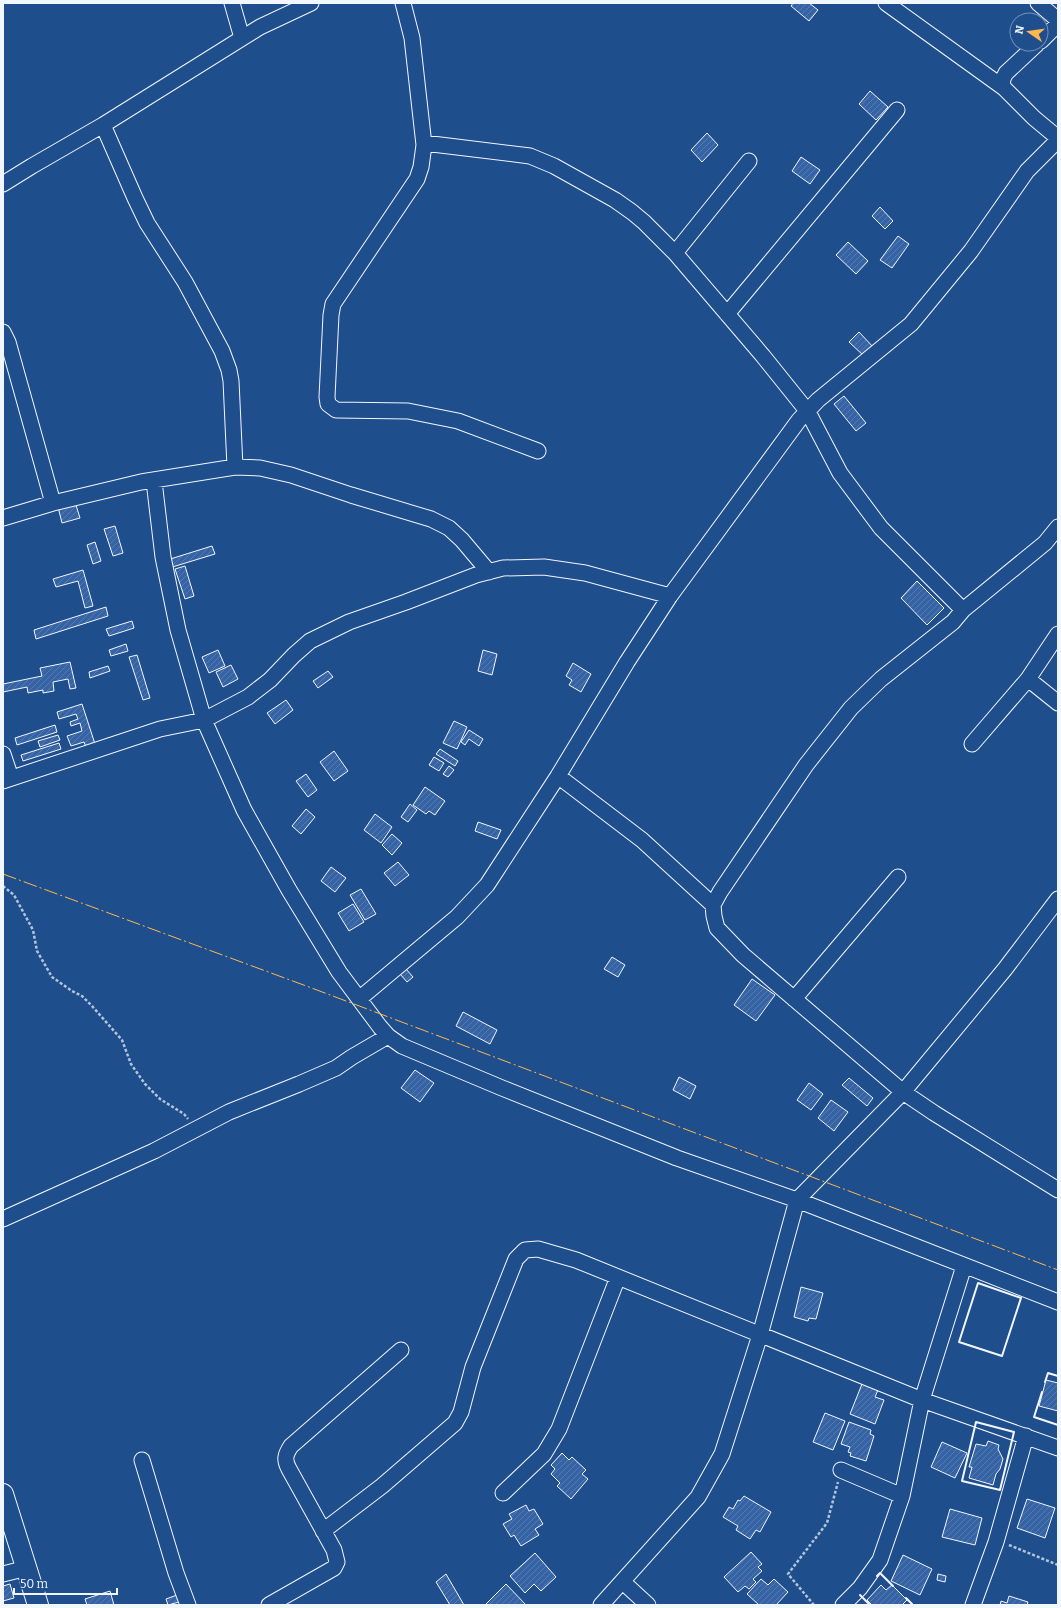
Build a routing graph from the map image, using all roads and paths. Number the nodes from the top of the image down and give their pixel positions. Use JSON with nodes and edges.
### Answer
{"nodes":[{"id":1,"x":232,"y":3,"type":"edge"},
{"id":2,"x":311,"y":3,"type":"edge"},
{"id":3,"x":403,"y":3,"type":"edge"},
{"id":4,"x":886,"y":3,"type":"edge"},
{"id":5,"x":1038,"y":3,"type":"edge"},
{"id":6,"x":1058,"y":24,"type":"edge"},
{"id":7,"x":1049,"y":33,"type":"edge"},
{"id":8,"x":242,"y":38,"type":"junction"},
{"id":9,"x":1028,"y":52,"type":"edge"},
{"id":10,"x":1004,"y":88,"type":"junction"},
{"id":11,"x":897,"y":110,"type":"dead end"},
{"id":12,"x":103,"y":125,"type":"junction"},
{"id":13,"x":1058,"y":139,"type":"edge"},
{"id":14,"x":424,"y":143,"type":"junction"},
{"id":15,"x":749,"y":161,"type":"dead end"},
{"id":16,"x":3,"y":184,"type":"edge"},
{"id":17,"x":675,"y":253,"type":"junction"},
{"id":18,"x":727,"y":314,"type":"junction"},
{"id":19,"x":3,"y":332,"type":"edge"},
{"id":20,"x":808,"y":412,"type":"junction"},
{"id":21,"x":538,"y":451,"type":"dead end"},
{"id":22,"x":235,"y":467,"type":"junction"},
{"id":23,"x":154,"y":481,"type":"junction"},
{"id":24,"x":53,"y":503,"type":"junction"},
{"id":25,"x":3,"y":518,"type":"edge"},
{"id":26,"x":1058,"y":527,"type":"edge"},
{"id":27,"x":489,"y":572,"type":"junction"},
{"id":28,"x":670,"y":596,"type":"junction"},
{"id":29,"x":963,"y":610,"type":"junction"},
{"id":30,"x":1058,"y":634,"type":"edge"},
{"id":31,"x":1028,"y":679,"type":"junction"},
{"id":32,"x":1058,"y":703,"type":"edge"},
{"id":33,"x":204,"y":720,"type":"junction"},
{"id":34,"x":972,"y":744,"type":"dead end"},
{"id":35,"x":3,"y":754,"type":"edge"},
{"id":36,"x":558,"y":776,"type":"junction"},
{"id":37,"x":7,"y":779,"type":"edge"},
{"id":38,"x":898,"y":877,"type":"dead end"},
{"id":39,"x":3,"y":886,"type":"edge"},
{"id":40,"x":1058,"y":899,"type":"edge"},
{"id":41,"x":713,"y":905,"type":"junction"},
{"id":42,"x":360,"y":999,"type":"junction"},
{"id":43,"x":794,"y":999,"type":"junction"},
{"id":44,"x":388,"y":1036,"type":"junction"},
{"id":45,"x":903,"y":1092,"type":"junction"},
{"id":46,"x":196,"y":1128,"type":"junction"},
{"id":47,"x":1058,"y":1190,"type":"edge"},
{"id":48,"x":798,"y":1200,"type":"junction"},
{"id":49,"x":3,"y":1220,"type":"edge"},
{"id":50,"x":964,"y":1266,"type":"junction"},
{"id":51,"x":618,"y":1277,"type":"junction"},
{"id":52,"x":1058,"y":1302,"type":"edge"},
{"id":53,"x":760,"y":1335,"type":"junction"},
{"id":54,"x":401,"y":1350,"type":"dead end"},
{"id":55,"x":922,"y":1400,"type":"junction"},
{"id":56,"x":1026,"y":1436,"type":"junction"},
{"id":57,"x":1058,"y":1448,"type":"edge"},
{"id":58,"x":142,"y":1460,"type":"dead end"},
{"id":59,"x":841,"y":1470,"type":"joint"},
{"id":60,"x":3,"y":1494,"type":"edge"},
{"id":61,"x":503,"y":1494,"type":"dead end"},
{"id":62,"x":902,"y":1496,"type":"junction"},
{"id":63,"x":323,"y":1531,"type":"junction"},
{"id":64,"x":996,"y":1542,"type":"junction"},
{"id":65,"x":1058,"y":1564,"type":"edge"},
{"id":66,"x":27,"y":1568,"type":"junction"},
{"id":67,"x":3,"y":1574,"type":"edge"},
{"id":68,"x":623,"y":1582,"type":"junction"},
{"id":69,"x":38,"y":1605,"type":"edge"},
{"id":70,"x":188,"y":1605,"type":"edge"},
{"id":71,"x":269,"y":1605,"type":"edge"},
{"id":72,"x":601,"y":1605,"type":"edge"},
{"id":73,"x":648,"y":1605,"type":"edge"},
{"id":74,"x":814,"y":1605,"type":"edge"},
{"id":75,"x":843,"y":1605,"type":"edge"},
{"id":76,"x":973,"y":1605,"type":"edge"}],
"edges":[{"from":1,"to":8,"type":"street"},
{"from":2,"to":8,"type":"street"},
{"from":3,"to":14,"type":"street"},
{"from":4,"to":10,"type":"street"},
{"from":5,"to":6,"type":"street"},
{"from":6,"to":7,"type":"street"},
{"from":8,"to":12,"type":"street"},
{"from":9,"to":10,"type":"street"},
{"from":10,"to":13,"type":"street"},
{"from":11,"to":18,"type":"street"},
{"from":12,"to":16,"type":"street"},
{"from":12,"to":22,"type":"street"},
{"from":13,"to":20,"type":"street"},
{"from":14,"to":17,"type":"street"},
{"from":14,"to":21,"type":"street"},
{"from":15,"to":17,"type":"street"},
{"from":17,"to":18,"type":"street"},
{"from":18,"to":20,"type":"street"},
{"from":19,"to":24,"type":"street"},
{"from":20,"to":28,"type":"street"},
{"from":20,"to":29,"type":"street"},
{"from":22,"to":23,"type":"street"},
{"from":22,"to":27,"type":"street"},
{"from":23,"to":24,"type":"street"},
{"from":23,"to":33,"type":"street"},
{"from":24,"to":25,"type":"street"},
{"from":26,"to":29,"type":"street"},
{"from":27,"to":28,"type":"street"},
{"from":27,"to":33,"type":"street"},
{"from":28,"to":36,"type":"street"},
{"from":29,"to":41,"type":"street"},
{"from":30,"to":31,"type":"street"},
{"from":31,"to":32,"type":"street"},
{"from":31,"to":34,"type":"street"},
{"from":33,"to":37,"type":"street"},
{"from":33,"to":42,"type":"street"},
{"from":35,"to":37,"type":"street"},
{"from":36,"to":41,"type":"street"},
{"from":36,"to":42,"type":"street"},
{"from":38,"to":43,"type":"street"},
{"from":39,"to":46,"type":"path"},
{"from":40,"to":45,"type":"street"},
{"from":41,"to":43,"type":"street"},
{"from":42,"to":44,"type":"street"},
{"from":43,"to":45,"type":"street"},
{"from":44,"to":46,"type":"street"},
{"from":44,"to":48,"type":"street"},
{"from":45,"to":47,"type":"street"},
{"from":45,"to":48,"type":"street"},
{"from":46,"to":49,"type":"street"},
{"from":48,"to":50,"type":"street"},
{"from":48,"to":53,"type":"street"},
{"from":50,"to":52,"type":"street"},
{"from":50,"to":55,"type":"street"},
{"from":51,"to":53,"type":"street"},
{"from":51,"to":61,"type":"street"},
{"from":51,"to":63,"type":"street"},
{"from":53,"to":55,"type":"street"},
{"from":53,"to":68,"type":"street"},
{"from":54,"to":63,"type":"street"},
{"from":55,"to":56,"type":"street"},
{"from":55,"to":62,"type":"street"},
{"from":56,"to":57,"type":"street"},
{"from":56,"to":64,"type":"street"},
{"from":58,"to":70,"type":"street"},
{"from":59,"to":62,"type":"street"},
{"from":59,"to":74,"type":"path"},
{"from":60,"to":66,"type":"main road"},
{"from":62,"to":75,"type":"street"},
{"from":63,"to":71,"type":"street"},
{"from":64,"to":65,"type":"path"},
{"from":64,"to":76,"type":"street"},
{"from":66,"to":67,"type":"street"},
{"from":66,"to":69,"type":"main road"},
{"from":68,"to":72,"type":"street"},
{"from":68,"to":73,"type":"street"}]}
